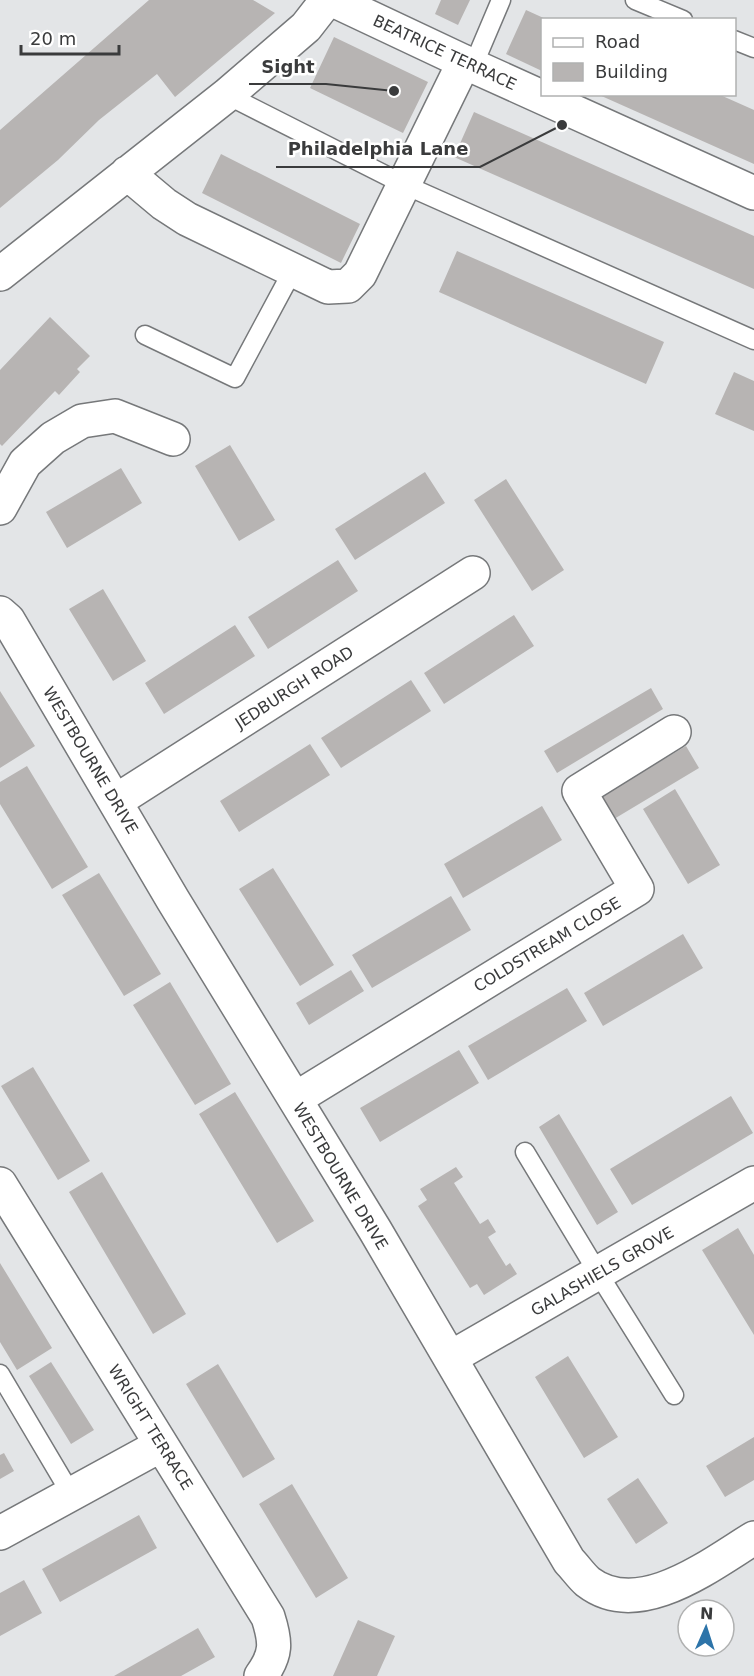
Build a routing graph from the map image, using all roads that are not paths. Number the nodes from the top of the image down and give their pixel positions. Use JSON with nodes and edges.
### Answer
{"nodes":[{"id":1,"x":327,"y":0,"type":"edge"},
{"id":2,"x":333,"y":0,"type":"edge"},
{"id":3,"x":501,"y":0,"type":"edge"},
{"id":4,"x":635,"y":0,"type":"edge"},
{"id":5,"x":678,"y":18,"type":"edge"},
{"id":6,"x":736,"y":40,"type":"edge"},
{"id":7,"x":754,"y":48,"type":"edge"},
{"id":8,"x":469,"y":64,"type":"junction"},
{"id":9,"x":227,"y":95,"type":"junction"},
{"id":10,"x":127,"y":173,"type":"junction"},
{"id":11,"x":405,"y":185,"type":"junction"},
{"id":12,"x":754,"y":194,"type":"edge"},
{"id":13,"x":293,"y":270,"type":"junction"},
{"id":14,"x":0,"y":273,"type":"edge"},
{"id":15,"x":145,"y":335,"type":"dead end"},
{"id":16,"x":754,"y":340,"type":"edge"},
{"id":17,"x":173,"y":439,"type":"dead end"},
{"id":18,"x":0,"y":508,"type":"edge"},
{"id":19,"x":472,"y":573,"type":"dead end"},
{"id":20,"x":0,"y":613,"type":"edge"},
{"id":21,"x":674,"y":732,"type":"dead end"},
{"id":22,"x":116,"y":801,"type":"junction"},
{"id":23,"x":295,"y":1099,"type":"junction"},
{"id":24,"x":525,"y":1152,"type":"dead end"},
{"id":25,"x":754,"y":1183,"type":"edge"},
{"id":26,"x":0,"y":1184,"type":"edge"},
{"id":27,"x":598,"y":1273,"type":"junction"},
{"id":28,"x":450,"y":1358,"type":"junction"},
{"id":29,"x":0,"y":1374,"type":"edge"},
{"id":30,"x":674,"y":1395,"type":"dead end"},
{"id":31,"x":161,"y":1444,"type":"junction"},
{"id":32,"x":72,"y":1494,"type":"junction"},
{"id":33,"x":0,"y":1533,"type":"edge"},
{"id":34,"x":754,"y":1538,"type":"edge"},
{"id":35,"x":261,"y":1676,"type":"edge"}],
"edges":[{"from":1,"to":9,"type":"street"},
{"from":2,"to":8,"type":"street","name":"BEATRICE TERRACE"},
{"from":3,"to":8,"type":"lane"},
{"from":4,"to":5,"type":"lane"},
{"from":6,"to":7,"type":"lane"},
{"from":8,"to":11,"type":"street"},
{"from":8,"to":12,"type":"street","name":"BEATRICE TERRACE"},
{"from":9,"to":10,"type":"street"},
{"from":9,"to":11,"type":"lane"},
{"from":10,"to":13,"type":"street"},
{"from":10,"to":14,"type":"street"},
{"from":11,"to":13,"type":"street"},
{"from":11,"to":16,"type":"lane"},
{"from":13,"to":15,"type":"lane"},
{"from":17,"to":18,"type":"street"},
{"from":19,"to":22,"type":"street","name":"JEDBURGH ROAD"},
{"from":20,"to":22,"type":"street","name":"WESTBOURNE DRIVE"},
{"from":21,"to":23,"type":"street","name":"COLDSTREAM CLOSE"},
{"from":22,"to":23,"type":"street","name":"WESTBOURNE DRIVE"},
{"from":23,"to":28,"type":"street","name":"WESTBOURNE DRIVE"},
{"from":24,"to":27,"type":"lane"},
{"from":25,"to":27,"type":"street","name":"GALASHIELS GROVE"},
{"from":26,"to":31,"type":"street","name":"WRIGHT TERRACE"},
{"from":27,"to":28,"type":"street","name":"GALASHIELS GROVE"},
{"from":27,"to":30,"type":"lane"},
{"from":28,"to":34,"type":"street","name":"WESTBOURNE DRIVE"},
{"from":29,"to":32,"type":"lane"},
{"from":31,"to":32,"type":"street"},
{"from":31,"to":35,"type":"street","name":"WRIGHT TERRACE"},
{"from":32,"to":33,"type":"street"}]}
